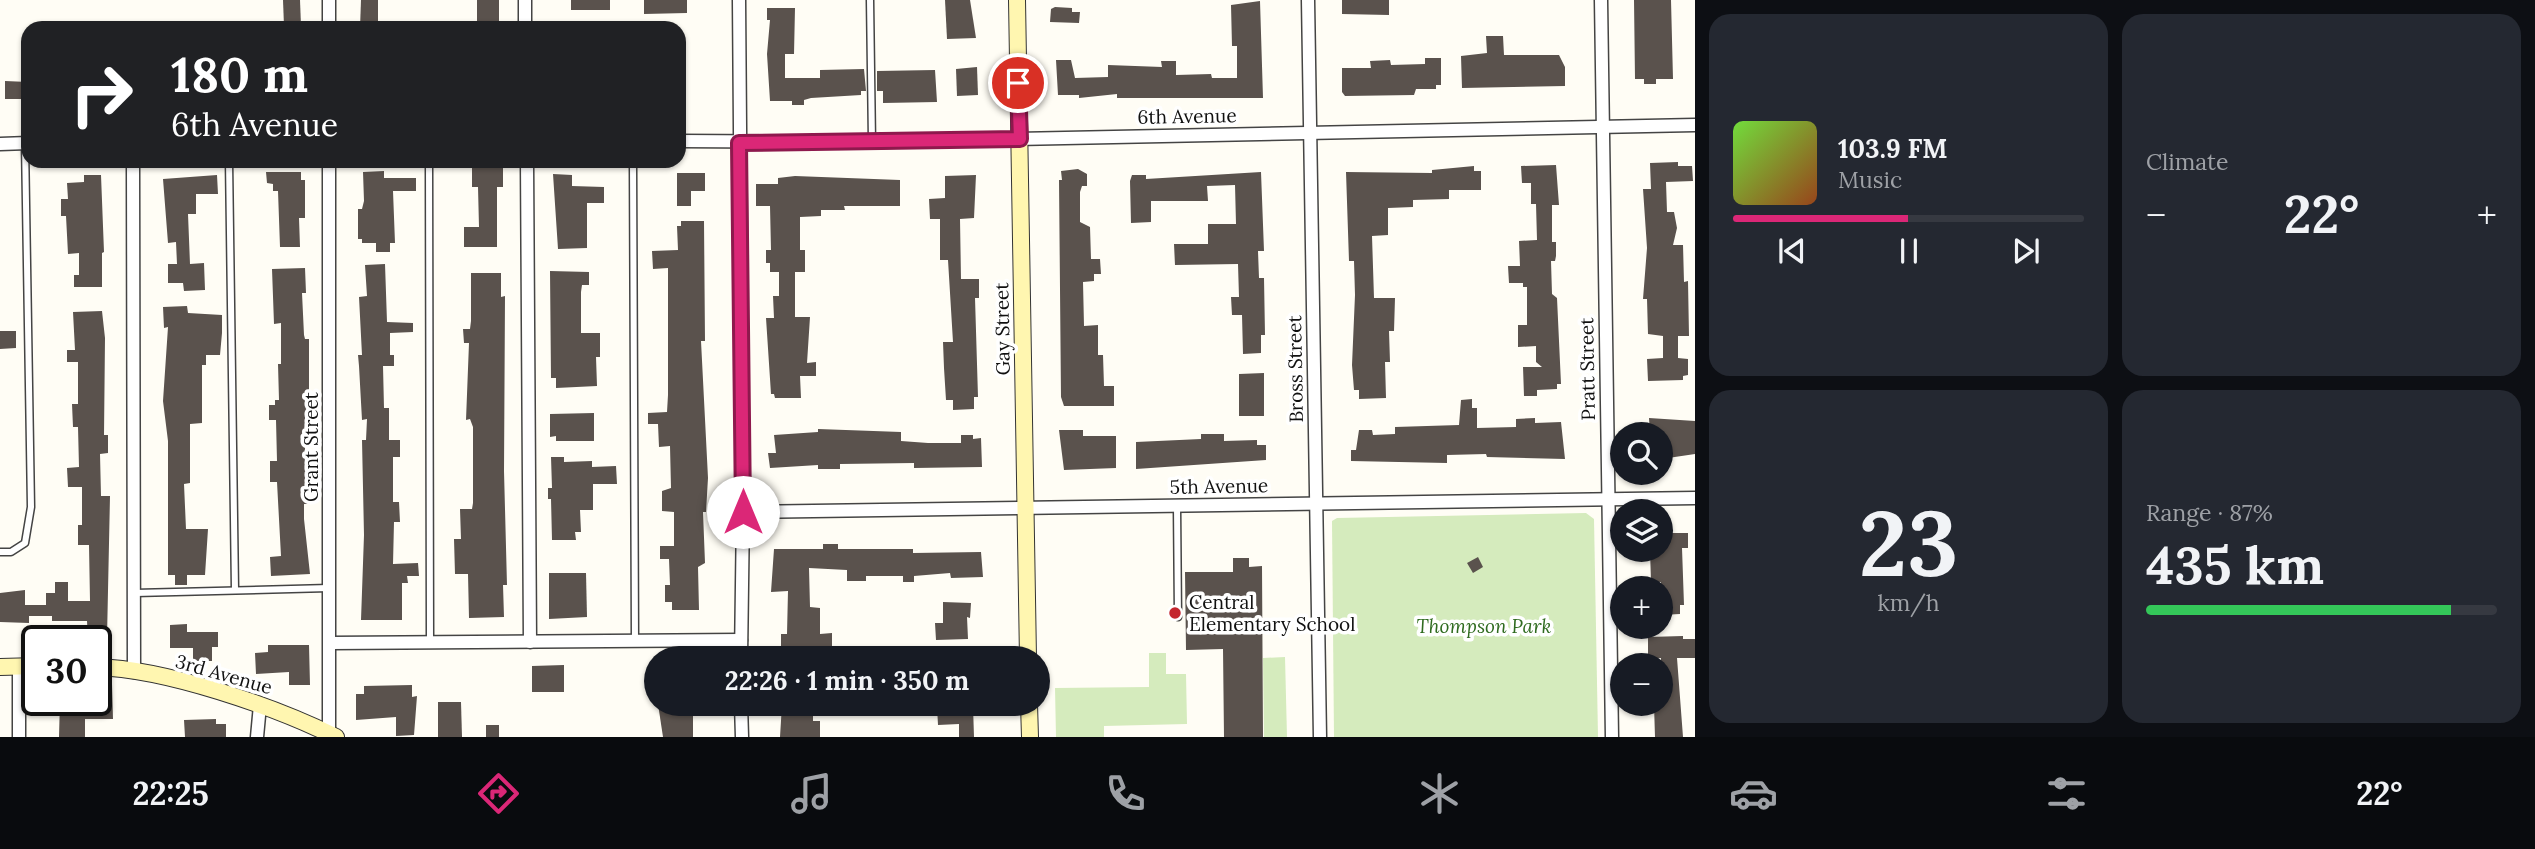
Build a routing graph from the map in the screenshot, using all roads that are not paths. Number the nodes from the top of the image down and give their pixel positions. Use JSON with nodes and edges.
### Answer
{"nodes":[{"id":1,"x":329,"y":0,"type":"edge"},
{"id":2,"x":525,"y":0,"type":"edge"},
{"id":3,"x":738,"y":0,"type":"edge"},
{"id":4,"x":870,"y":0,"type":"edge"},
{"id":5,"x":1017,"y":0,"type":"edge"},
{"id":6,"x":1308,"y":0,"type":"edge"},
{"id":7,"x":1601,"y":0,"type":"edge"},
{"id":8,"x":329,"y":21,"type":"edge"},
{"id":9,"x":525,"y":21,"type":"edge"},
{"id":10,"x":1695,"y":125,"type":"edge"},
{"id":11,"x":1603,"y":127,"type":"junction"},
{"id":12,"x":1310,"y":133,"type":"junction"},
{"id":13,"x":1020,"y":139,"type":"junction"},
{"id":14,"x":686,"y":141,"type":"edge"},
{"id":15,"x":872,"y":142,"type":"junction"},
{"id":16,"x":739,"y":143,"type":"junction"},
{"id":17,"x":0,"y":144,"type":"edge"},
{"id":18,"x":21,"y":144,"type":"edge"},
{"id":19,"x":27,"y":168,"type":"edge"},
{"id":20,"x":133,"y":168,"type":"edge"},
{"id":21,"x":229,"y":168,"type":"edge"},
{"id":22,"x":329,"y":168,"type":"edge"},
{"id":23,"x":429,"y":168,"type":"edge"},
{"id":24,"x":527,"y":168,"type":"edge"},
{"id":25,"x":633,"y":168,"type":"edge"},
{"id":26,"x":1695,"y":498,"type":"edge"},
{"id":27,"x":1607,"y":499,"type":"junction"},
{"id":28,"x":1317,"y":504,"type":"junction"},
{"id":29,"x":1177,"y":506,"type":"junction"},
{"id":30,"x":1025,"y":508,"type":"junction"},
{"id":31,"x":743,"y":512,"type":"junction"},
{"id":32,"x":0,"y":552,"type":"edge"},
{"id":33,"x":331,"y":588,"type":"junction"},
{"id":34,"x":235,"y":590,"type":"junction"},
{"id":35,"x":135,"y":593,"type":"junction"},
{"id":36,"x":1178,"y":617,"type":"dead end"},
{"id":37,"x":741,"y":640,"type":"junction"},
{"id":38,"x":635,"y":641,"type":"junction"},
{"id":39,"x":530,"y":642,"type":"junction"},
{"id":40,"x":331,"y":643,"type":"junction"},
{"id":41,"x":429,"y":643,"type":"junction"},
{"id":42,"x":741,"y":646,"type":"edge"},
{"id":43,"x":1028,"y":646,"type":"edge"},
{"id":44,"x":0,"y":667,"type":"edge"},
{"id":45,"x":19,"y":667,"type":"joint"},
{"id":46,"x":112,"y":669,"type":"edge"},
{"id":47,"x":134,"y":672,"type":"junction"},
{"id":48,"x":260,"y":705,"type":"junction"},
{"id":49,"x":741,"y":716,"type":"edge"},
{"id":50,"x":1029,"y":716,"type":"edge"},
{"id":51,"x":333,"y":735,"type":"edge"},
{"id":52,"x":19,"y":737,"type":"edge"},
{"id":53,"x":257,"y":737,"type":"edge"},
{"id":54,"x":742,"y":737,"type":"edge"},
{"id":55,"x":1030,"y":737,"type":"edge"},
{"id":56,"x":1320,"y":737,"type":"edge"},
{"id":57,"x":1612,"y":737,"type":"edge"}],
"edges":[{"from":1,"to":8,"type":"street"},
{"from":2,"to":9,"type":"street"},
{"from":3,"to":16,"type":"street"},
{"from":4,"to":15,"type":"lane"},
{"from":5,"to":13,"type":"street","name":"Gay Street"},
{"from":6,"to":12,"type":"street","name":"Bross Street"},
{"from":7,"to":11,"type":"street","name":"Pratt Street"},
{"from":10,"to":11,"type":"street","name":"6th Avenue"},
{"from":11,"to":12,"type":"street","name":"6th Avenue"},
{"from":11,"to":27,"type":"street","name":"Pratt Street"},
{"from":12,"to":13,"type":"street","name":"6th Avenue"},
{"from":12,"to":28,"type":"street","name":"Bross Street"},
{"from":13,"to":15,"type":"street","name":"6th Avenue"},
{"from":13,"to":30,"type":"street","name":"Gay Street"},
{"from":14,"to":16,"type":"street","name":"6th Avenue"},
{"from":15,"to":16,"type":"street","name":"6th Avenue"},
{"from":16,"to":31,"type":"street"},
{"from":17,"to":18,"type":"street"},
{"from":19,"to":32,"type":"lane"},
{"from":20,"to":35,"type":"street"},
{"from":21,"to":34,"type":"lane"},
{"from":22,"to":33,"type":"street","name":"Grant Street"},
{"from":23,"to":41,"type":"lane"},
{"from":24,"to":39,"type":"street"},
{"from":25,"to":38,"type":"lane"},
{"from":26,"to":27,"type":"street","name":"5th Avenue"},
{"from":27,"to":28,"type":"street","name":"5th Avenue"},
{"from":27,"to":57,"type":"street","name":"Pratt Street"},
{"from":28,"to":29,"type":"street","name":"5th Avenue"},
{"from":28,"to":56,"type":"street","name":"Bross Street"},
{"from":29,"to":30,"type":"street","name":"5th Avenue"},
{"from":29,"to":36,"type":"lane"},
{"from":30,"to":31,"type":"street","name":"5th Avenue"},
{"from":30,"to":43,"type":"street","name":"Gay Street"},
{"from":31,"to":37,"type":"street"},
{"from":33,"to":34,"type":"lane"},
{"from":33,"to":40,"type":"street","name":"Grant Street"},
{"from":34,"to":35,"type":"lane"},
{"from":35,"to":47,"type":"street"},
{"from":37,"to":38,"type":"street"},
{"from":37,"to":42,"type":"street"},
{"from":38,"to":39,"type":"street"},
{"from":39,"to":41,"type":"street"},
{"from":40,"to":41,"type":"street"},
{"from":40,"to":51,"type":"street","name":"Grant Street"},
{"from":44,"to":45,"type":"street"},
{"from":45,"to":52,"type":"street"},
{"from":46,"to":47,"type":"street","name":"3rd Avenue"},
{"from":47,"to":48,"type":"street","name":"3rd Avenue"},
{"from":48,"to":51,"type":"street","name":"3rd Avenue"},
{"from":48,"to":53,"type":"street"},
{"from":49,"to":54,"type":"street"},
{"from":50,"to":55,"type":"street"}]}
